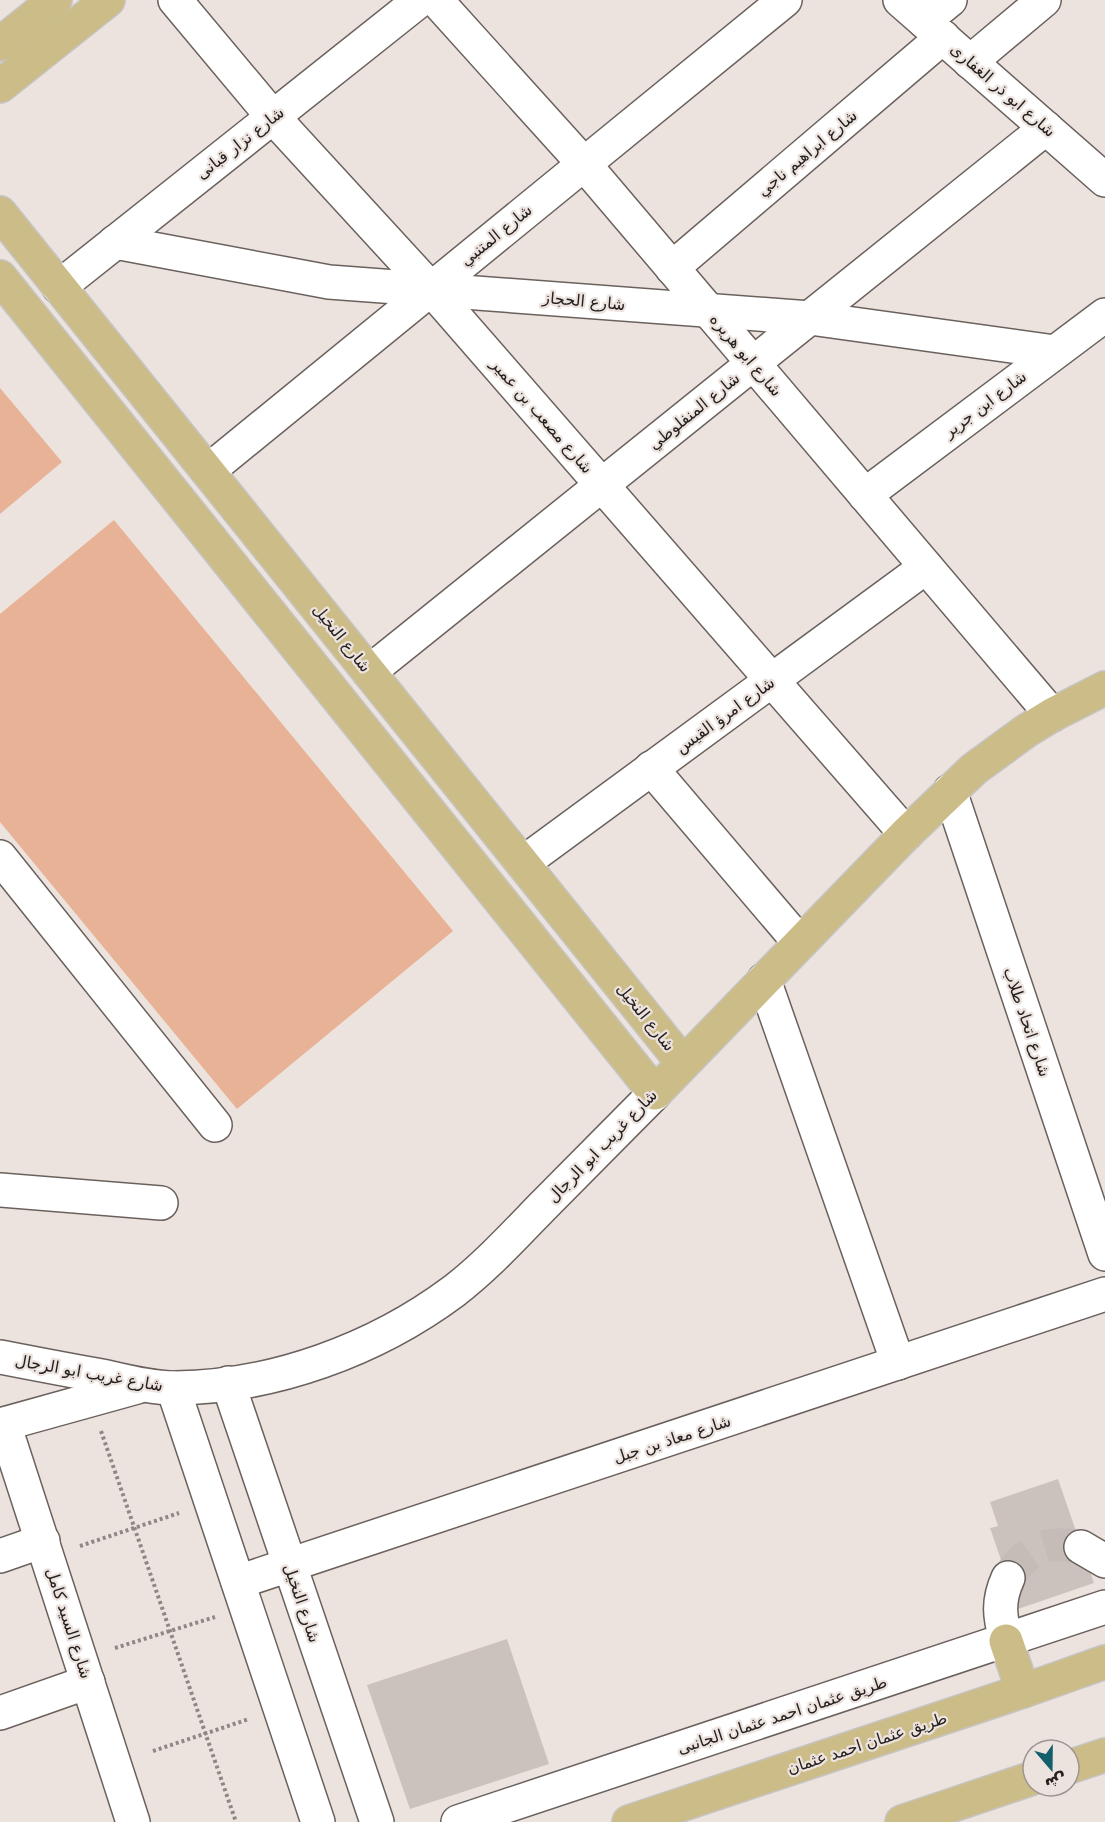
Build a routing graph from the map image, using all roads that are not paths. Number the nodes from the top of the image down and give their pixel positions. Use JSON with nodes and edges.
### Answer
{"nodes":[{"id":1,"x":55,"y":0,"type":"edge"},
{"id":2,"x":108,"y":0,"type":"edge"},
{"id":3,"x":175,"y":0,"type":"edge"},
{"id":4,"x":420,"y":0,"type":"edge"},
{"id":5,"x":436,"y":0,"type":"edge"},
{"id":6,"x":784,"y":0,"type":"edge"},
{"id":7,"x":900,"y":0,"type":"edge"},
{"id":8,"x":950,"y":0,"type":"edge"},
{"id":9,"x":1044,"y":0,"type":"edge"},
{"id":10,"x":933,"y":29,"type":"junction"},
{"id":11,"x":0,"y":44,"type":"edge"},
{"id":12,"x":970,"y":62,"type":"junction"},
{"id":13,"x":0,"y":86,"type":"edge"},
{"id":14,"x":273,"y":117,"type":"junction"},
{"id":15,"x":1046,"y":128,"type":"junction"},
{"id":16,"x":584,"y":164,"type":"junction"},
{"id":17,"x":1105,"y":180,"type":"edge"},
{"id":18,"x":0,"y":213,"type":"edge"},
{"id":19,"x":115,"y":243,"type":"junction"},
{"id":20,"x":672,"y":268,"type":"junction"},
{"id":21,"x":0,"y":277,"type":"edge"},
{"id":22,"x":60,"y":287,"type":"junction"},
{"id":23,"x":431,"y":289,"type":"junction"},
{"id":24,"x":709,"y":312,"type":"junction"},
{"id":25,"x":1105,"y":315,"type":"edge"},
{"id":26,"x":810,"y":318,"type":"junction"},
{"id":27,"x":1055,"y":352,"type":"junction"},
{"id":28,"x":753,"y":364,"type":"junction"},
{"id":29,"x":208,"y":471,"type":"junction"},
{"id":30,"x":602,"y":485,"type":"junction"},
{"id":31,"x":865,"y":495,"type":"junction"},
{"id":32,"x":926,"y":567,"type":"junction"},
{"id":33,"x":369,"y":672,"type":"junction"},
{"id":34,"x":772,"y":680,"type":"junction"},
{"id":35,"x":1105,"y":688,"type":"edge"},
{"id":36,"x":1052,"y":715,"type":"junction"},
{"id":37,"x":651,"y":768,"type":"junction"},
{"id":38,"x":950,"y":791,"type":"junction"},
{"id":39,"x":906,"y":834,"type":"junction"},
{"id":40,"x":0,"y":857,"type":"edge"},
{"id":41,"x":523,"y":863,"type":"junction"},
{"id":42,"x":800,"y":943,"type":"junction"},
{"id":43,"x":764,"y":980,"type":"junction"},
{"id":44,"x":683,"y":1063,"type":"junction"},
{"id":45,"x":655,"y":1093,"type":"junction"},
{"id":46,"x":215,"y":1125,"type":"dead end"},
{"id":47,"x":0,"y":1190,"type":"edge"},
{"id":48,"x":161,"y":1203,"type":"dead end"},
{"id":49,"x":1105,"y":1254,"type":"edge"},
{"id":50,"x":1105,"y":1294,"type":"edge"},
{"id":51,"x":0,"y":1357,"type":"edge"},
{"id":52,"x":898,"y":1363,"type":"junction"},
{"id":53,"x":228,"y":1383,"type":"junction"},
{"id":54,"x":160,"y":1386,"type":"junction"},
{"id":55,"x":2,"y":1424,"type":"edge"},
{"id":56,"x":43,"y":1541,"type":"junction"},
{"id":57,"x":0,"y":1556,"type":"edge"},
{"id":58,"x":290,"y":1565,"type":"junction"},
{"id":59,"x":1008,"y":1578,"type":"tunnel mouth"},
{"id":60,"x":238,"y":1582,"type":"junction"},
{"id":61,"x":1105,"y":1607,"type":"edge"},
{"id":62,"x":1006,"y":1641,"type":"junction"},
{"id":63,"x":1105,"y":1662,"type":"edge"},
{"id":64,"x":88,"y":1682,"type":"junction"},
{"id":65,"x":1023,"y":1691,"type":"junction"},
{"id":66,"x":0,"y":1713,"type":"edge"},
{"id":67,"x":1105,"y":1755,"type":"edge"},
{"id":68,"x":1081,"y":1763,"type":"edge"},
{"id":69,"x":1021,"y":1783,"type":"edge"},
{"id":70,"x":954,"y":1814,"type":"edge"},
{"id":71,"x":133,"y":1822,"type":"edge"},
{"id":72,"x":318,"y":1822,"type":"edge"},
{"id":73,"x":377,"y":1822,"type":"edge"},
{"id":74,"x":458,"y":1822,"type":"edge"},
{"id":75,"x":629,"y":1822,"type":"edge"},
{"id":76,"x":902,"y":1822,"type":"edge"}],
"edges":[{"from":1,"to":11,"type":"main road"},
{"from":2,"to":13,"type":"main road"},
{"from":3,"to":14,"type":"street","name":"شارع مصعب بن عمير"},
{"from":4,"to":14,"type":"street","name":"شارع نزار قبانى"},
{"from":5,"to":16,"type":"street","name":"شارع ابو هريره"},
{"from":6,"to":16,"type":"street","name":"شارع المتنبي"},
{"from":7,"to":10,"type":"street","name":"شارع ابو ذر الغفارى"},
{"from":8,"to":10,"type":"street","name":"شارع ابراهيم ناجي"},
{"from":9,"to":12,"type":"street"},
{"from":10,"to":12,"type":"street","name":"شارع ابو ذر الغفارى"},
{"from":10,"to":20,"type":"street","name":"شارع ابراهيم ناجي"},
{"from":12,"to":15,"type":"street","name":"شارع ابو ذر الغفارى"},
{"from":14,"to":19,"type":"street","name":"شارع نزار قبانى"},
{"from":14,"to":23,"type":"street","name":"شارع مصعب بن عمير"},
{"from":15,"to":17,"type":"street","name":"شارع ابو ذر الغفارى"},
{"from":15,"to":26,"type":"street","name":"شارع المنفلوطي"},
{"from":16,"to":20,"type":"street","name":"شارع ابو هريره"},
{"from":16,"to":23,"type":"street","name":"شارع المتنبي"},
{"from":18,"to":22,"type":"main road","name":"شارع النخيل"},
{"from":19,"to":22,"type":"street","name":"شارع نزار قبانى"},
{"from":19,"to":23,"type":"street","name":"شارع الحجاز"},
{"from":20,"to":24,"type":"street","name":"شارع ابو هريره"},
{"from":21,"to":45,"type":"main road"},
{"from":22,"to":29,"type":"main road","name":"شارع النخيل"},
{"from":23,"to":24,"type":"street","name":"شارع الحجاز"},
{"from":23,"to":29,"type":"street","name":"شارع المتنبي"},
{"from":23,"to":30,"type":"street","name":"شارع مصعب بن عمير"},
{"from":24,"to":26,"type":"street","name":"شارع الحجاز"},
{"from":24,"to":28,"type":"street","name":"شارع ابو هريره"},
{"from":25,"to":27,"type":"street","name":"شارع ابن جرير"},
{"from":26,"to":27,"type":"street","name":"شارع الحجاز"},
{"from":26,"to":28,"type":"street","name":"شارع المنفلوطي"},
{"from":27,"to":31,"type":"street","name":"شارع ابن جرير"},
{"from":28,"to":30,"type":"street","name":"شارع المنفلوطي"},
{"from":28,"to":31,"type":"street","name":"شارع ابو هريره"},
{"from":29,"to":33,"type":"main road","name":"شارع النخيل"},
{"from":30,"to":33,"type":"street","name":"شارع المنفلوطي"},
{"from":30,"to":34,"type":"street","name":"شارع مصعب بن عمير"},
{"from":31,"to":32,"type":"street","name":"شارع ابو هريره"},
{"from":32,"to":34,"type":"street","name":"شارع امرؤ القيس"},
{"from":32,"to":36,"type":"street","name":"شارع ابو هريره"},
{"from":33,"to":41,"type":"main road","name":"شارع النخيل"},
{"from":34,"to":37,"type":"street","name":"شارع امرؤ القيس"},
{"from":34,"to":39,"type":"street","name":"شارع مصعب بن عمير"},
{"from":35,"to":36,"type":"main road","name":"شارع غريب ابو الرجال"},
{"from":36,"to":38,"type":"main road","name":"شارع غريب ابو الرجال"},
{"from":37,"to":41,"type":"street","name":"شارع امرؤ القيس"},
{"from":37,"to":42,"type":"street"},
{"from":38,"to":39,"type":"main road","name":"شارع غريب ابو الرجال"},
{"from":38,"to":49,"type":"street","name":"شارع اتحاد طلاب"},
{"from":39,"to":42,"type":"main road","name":"شارع غريب ابو الرجال"},
{"from":40,"to":46,"type":"street"},
{"from":41,"to":44,"type":"main road","name":"شارع النخيل"},
{"from":42,"to":43,"type":"main road","name":"شارع غريب ابو الرجال"},
{"from":43,"to":44,"type":"main road","name":"شارع غريب ابو الرجال"},
{"from":43,"to":52,"type":"street"},
{"from":44,"to":45,"type":"main road","name":"شارع غريب ابو الرجال"},
{"from":45,"to":53,"type":"street","name":"شارع غريب ابو الرجال"},
{"from":47,"to":48,"type":"street"},
{"from":50,"to":52,"type":"street","name":"شارع معاذ بن جبل"},
{"from":51,"to":54,"type":"street","name":"شارع غريب ابو الرجال"},
{"from":52,"to":58,"type":"street","name":"شارع معاذ بن جبل"},
{"from":53,"to":54,"type":"street","name":"شارع غريب ابو الرجال"},
{"from":53,"to":58,"type":"street","name":"شارع النخيل"},
{"from":54,"to":55,"type":"street"},
{"from":54,"to":60,"type":"street"},
{"from":55,"to":56,"type":"street","name":"شارع السيد كامل"},
{"from":56,"to":57,"type":"street"},
{"from":56,"to":64,"type":"street","name":"شارع السيد كامل"},
{"from":58,"to":60,"type":"street","name":"شارع معاذ بن جبل"},
{"from":58,"to":73,"type":"street","name":"شارع النخيل"},
{"from":59,"to":62,"type":"street"},
{"from":60,"to":72,"type":"street"},
{"from":61,"to":62,"type":"street","name":"طريق عثمان احمد عثمان الجانبى"},
{"from":62,"to":65,"type":"main road"},
{"from":62,"to":74,"type":"street","name":"طريق عثمان احمد عثمان الجانبى"},
{"from":63,"to":65,"type":"main road","name":"طريق عثمان احمد عثمان"},
{"from":64,"to":66,"type":"street"},
{"from":64,"to":71,"type":"street","name":"شارع السيد كامل"},
{"from":65,"to":75,"type":"main road","name":"طريق عثمان احمد عثمان"},
{"from":67,"to":68,"type":"main road"},
{"from":69,"to":70,"type":"main road"},
{"from":70,"to":76,"type":"main road"}]}
